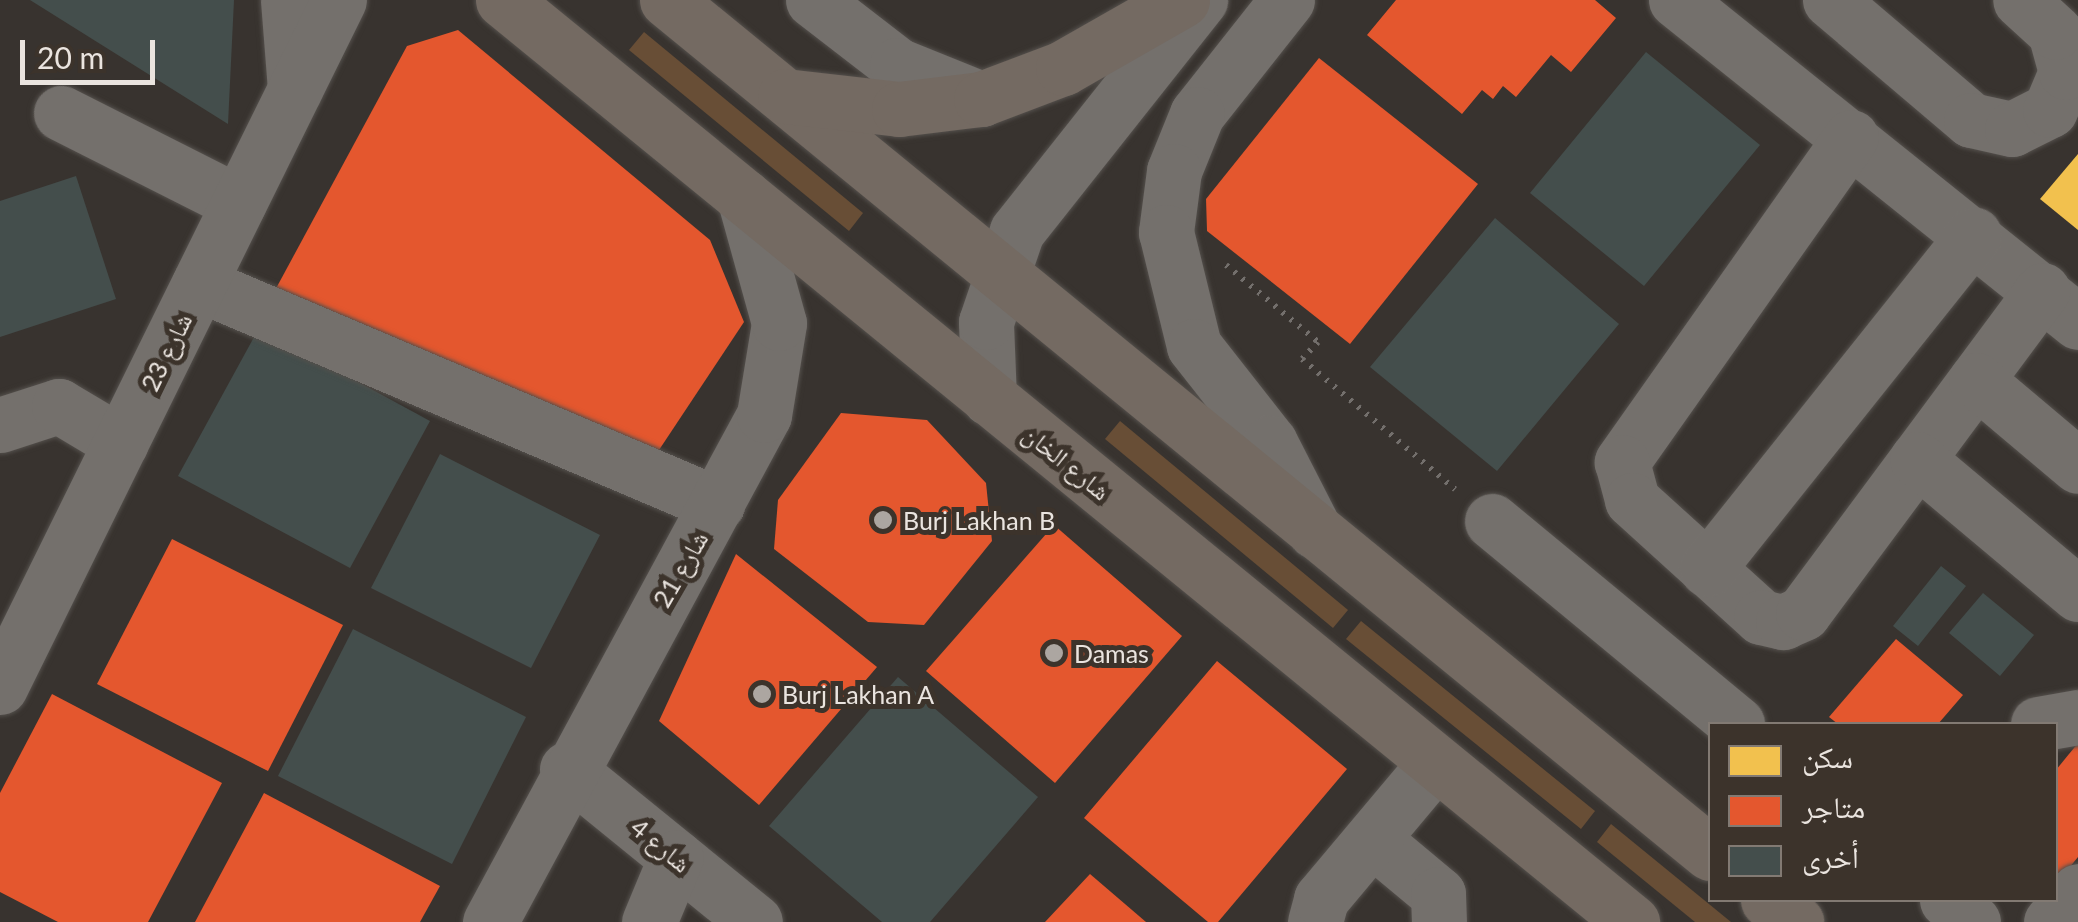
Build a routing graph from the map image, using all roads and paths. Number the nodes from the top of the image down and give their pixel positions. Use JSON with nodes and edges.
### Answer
{"nodes":[{"id":1,"x":503,"y":0,"type":"edge"},
{"id":2,"x":667,"y":0,"type":"edge"},
{"id":3,"x":813,"y":0,"type":"edge"},
{"id":4,"x":1182,"y":0,"type":"edge"},
{"id":5,"x":1200,"y":0,"type":"edge"},
{"id":6,"x":1286,"y":0,"type":"edge"},
{"id":7,"x":1830,"y":0,"type":"edge"},
{"id":8,"x":2020,"y":0,"type":"edge"},
{"id":9,"x":329,"y":5,"type":"edge"},
{"id":10,"x":1711,"y":10,"type":"edge"},
{"id":11,"x":785,"y":96,"type":"junction"},
{"id":12,"x":981,"y":98,"type":"junction"},
{"id":13,"x":61,"y":113,"type":"dead end"},
{"id":14,"x":1851,"y":137,"type":"junction"},
{"id":15,"x":744,"y":197,"type":"junction"},
{"id":16,"x":239,"y":202,"type":"junction"},
{"id":17,"x":1974,"y":234,"type":"junction"},
{"id":18,"x":1168,"y":263,"type":"junction"},
{"id":19,"x":997,"y":274,"type":"junction"},
{"id":20,"x":200,"y":284,"type":"junction"},
{"id":21,"x":2060,"y":306,"type":"edge"},
{"id":22,"x":1976,"y":380,"type":"junction"},
{"id":23,"x":989,"y":398,"type":"junction"},
{"id":24,"x":0,"y":425,"type":"edge"},
{"id":25,"x":121,"y":443,"type":"junction"},
{"id":26,"x":1918,"y":459,"type":"junction"},
{"id":27,"x":2078,"y":466,"type":"edge"},
{"id":28,"x":716,"y":504,"type":"junction"},
{"id":29,"x":1492,"y":521,"type":"joint"},
{"id":30,"x":1315,"y":530,"type":"junction"},
{"id":31,"x":1707,"y":569,"type":"junction"},
{"id":32,"x":2078,"y":594,"type":"edge"},
{"id":33,"x":0,"y":687,"type":"edge"},
{"id":34,"x":2078,"y":718,"type":"edge"},
{"id":35,"x":1736,"y":722,"type":"edge"},
{"id":36,"x":2051,"y":722,"type":"edge"},
{"id":37,"x":1435,"y":763,"type":"junction"},
{"id":38,"x":566,"y":769,"type":"junction"},
{"id":39,"x":1372,"y":839,"type":"junction"},
{"id":40,"x":1708,"y":852,"type":"edge"},
{"id":41,"x":676,"y":858,"type":"junction"},
{"id":42,"x":2078,"y":892,"type":"edge"},
{"id":43,"x":1949,"y":902,"type":"edge"},
{"id":44,"x":490,"y":922,"type":"edge"},
{"id":45,"x":649,"y":922,"type":"edge"},
{"id":46,"x":756,"y":922,"type":"edge"},
{"id":47,"x":1315,"y":922,"type":"edge"},
{"id":48,"x":1439,"y":922,"type":"edge"},
{"id":49,"x":1632,"y":922,"type":"edge"},
{"id":50,"x":1973,"y":922,"type":"edge"},
{"id":51,"x":2051,"y":922,"type":"edge"}],
"edges":[{"from":1,"to":15,"type":"main road","name":"شارع الخان"},
{"from":2,"to":11,"type":"main road"},
{"from":3,"to":12,"type":"street"},
{"from":4,"to":12,"type":"main road"},
{"from":5,"to":19,"type":"street"},
{"from":6,"to":18,"type":"street"},
{"from":7,"to":8,"type":"street"},
{"from":9,"to":16,"type":"street","name":"شارع 23"},
{"from":10,"to":14,"type":"street"},
{"from":11,"to":12,"type":"main road"},
{"from":11,"to":19,"type":"main road"},
{"from":13,"to":16,"type":"street"},
{"from":14,"to":17,"type":"street"},
{"from":14,"to":31,"type":"street"},
{"from":15,"to":23,"type":"main road","name":"شارع الخان"},
{"from":15,"to":28,"type":"street","name":"شارع 21"},
{"from":16,"to":20,"type":"street","name":"شارع 23"},
{"from":17,"to":21,"type":"street"},
{"from":17,"to":31,"type":"street"},
{"from":18,"to":29,"type":"path"},
{"from":18,"to":30,"type":"street"},
{"from":19,"to":23,"type":"street"},
{"from":19,"to":30,"type":"main road"},
{"from":20,"to":25,"type":"street","name":"شارع 23"},
{"from":20,"to":28,"type":"street"},
{"from":21,"to":22,"type":"street"},
{"from":22,"to":26,"type":"street"},
{"from":22,"to":27,"type":"street"},
{"from":23,"to":37,"type":"main road","name":"شارع الخان"},
{"from":24,"to":25,"type":"street"},
{"from":25,"to":33,"type":"street","name":"شارع 23"},
{"from":26,"to":31,"type":"street"},
{"from":26,"to":32,"type":"street"},
{"from":28,"to":38,"type":"street","name":"شارع 21"},
{"from":29,"to":35,"type":"street"},
{"from":30,"to":40,"type":"main road"},
{"from":34,"to":36,"type":"street"},
{"from":37,"to":39,"type":"street"},
{"from":37,"to":49,"type":"main road","name":"شارع الخان"},
{"from":38,"to":41,"type":"street","name":"شارع 4"},
{"from":38,"to":44,"type":"street","name":"شارع 21"},
{"from":39,"to":47,"type":"street"},
{"from":39,"to":48,"type":"street"},
{"from":41,"to":45,"type":"street"},
{"from":41,"to":46,"type":"street","name":"شارع 4"},
{"from":42,"to":51,"type":"street"},
{"from":43,"to":50,"type":"street"}]}
